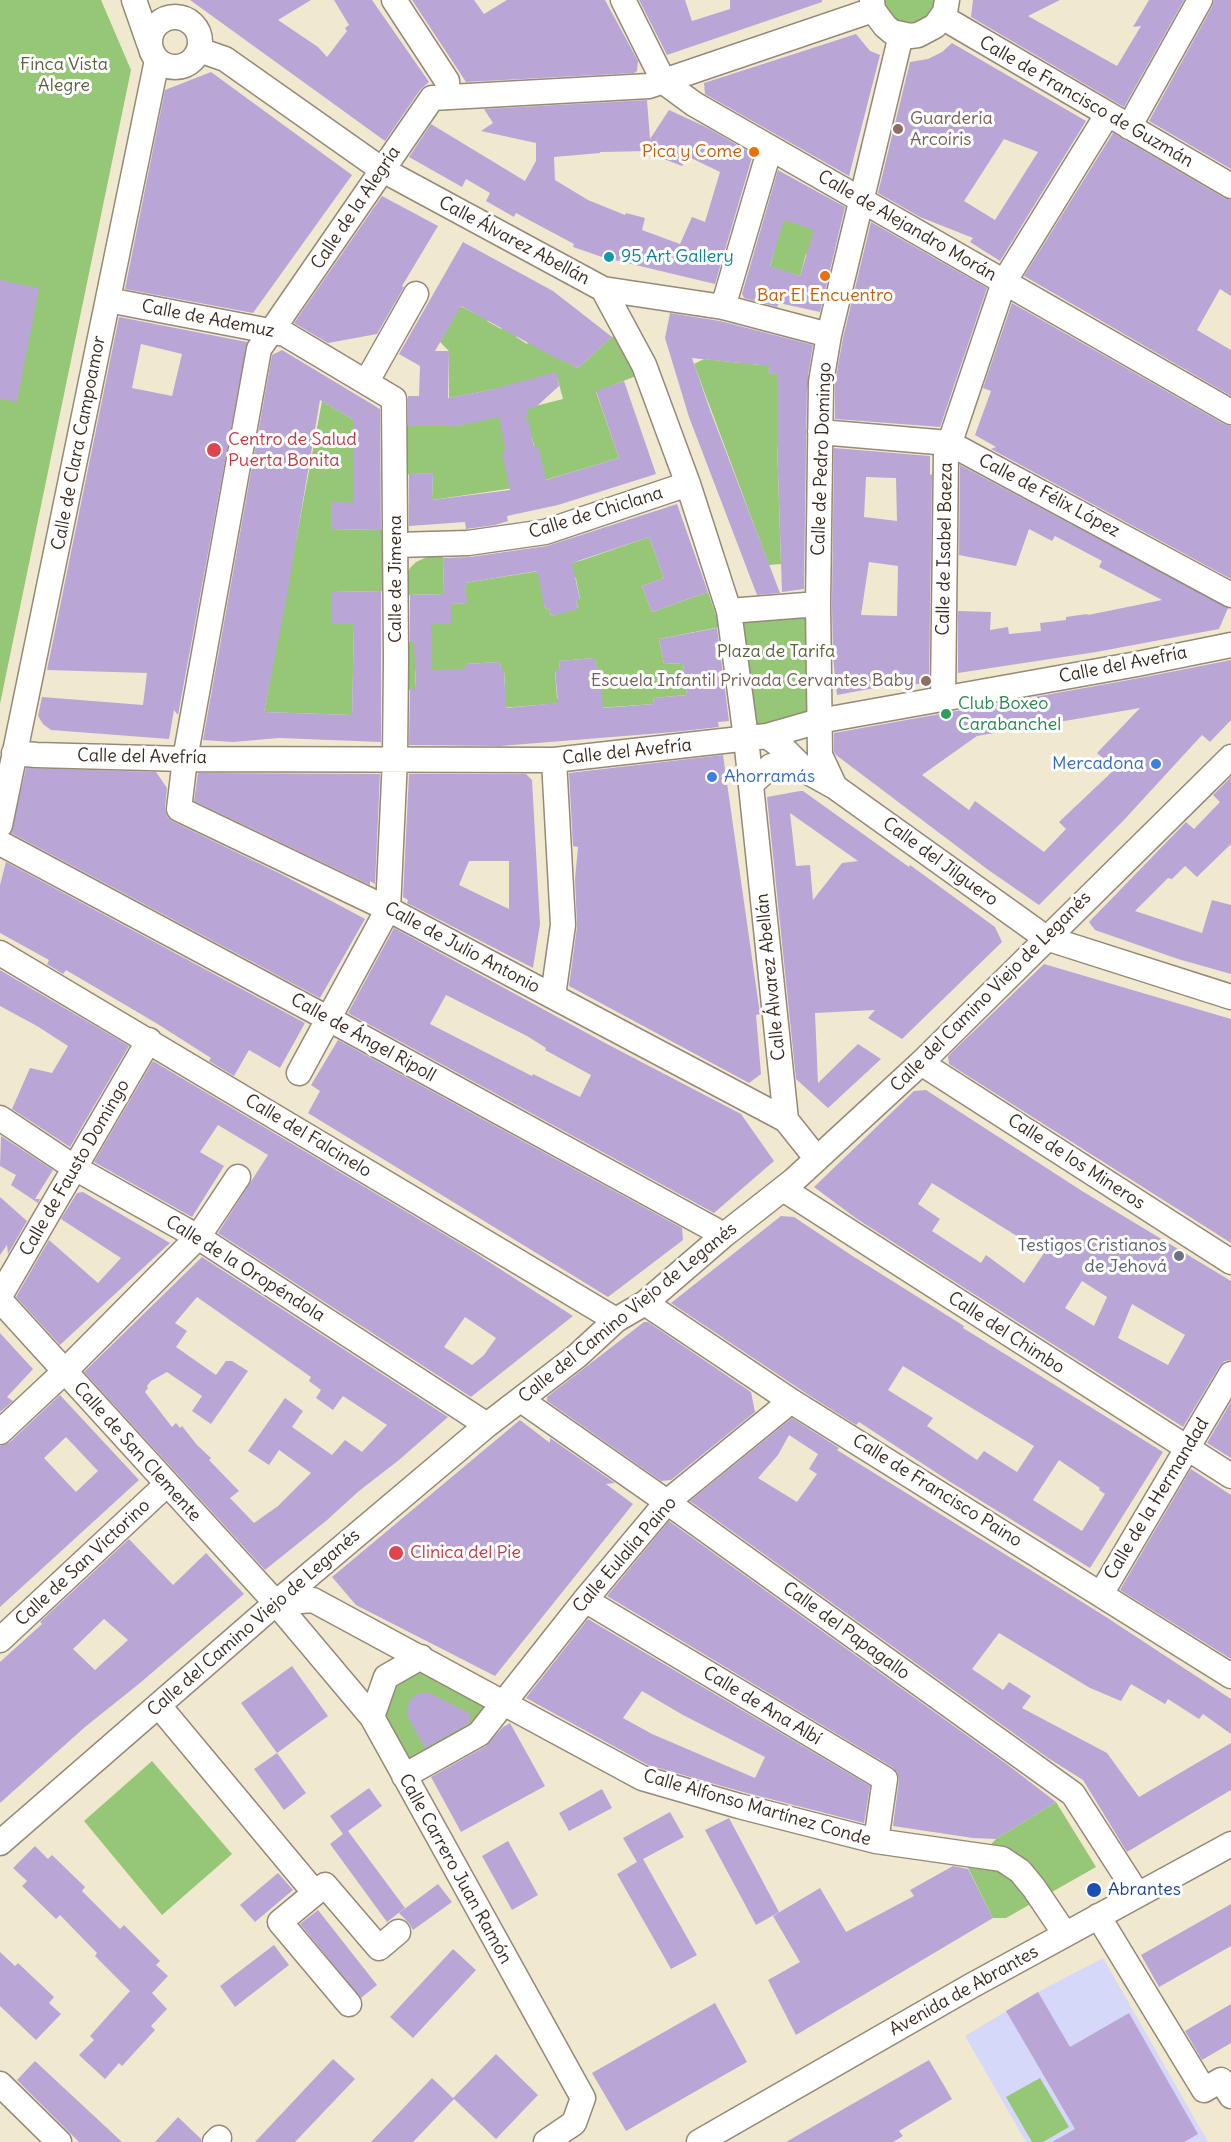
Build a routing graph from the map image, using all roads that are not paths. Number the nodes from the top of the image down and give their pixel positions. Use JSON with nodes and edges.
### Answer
{"nodes":[{"id":1,"x":134,"y":0,"type":"edge"},
{"id":2,"x":160,"y":0,"type":"edge"},
{"id":3,"x":394,"y":0,"type":"edge"},
{"id":4,"x":623,"y":0,"type":"edge"},
{"id":5,"x":1200,"y":0,"type":"edge"},
{"id":6,"x":873,"y":5,"type":"edge"},
{"id":7,"x":945,"y":9,"type":"edge"},
{"id":8,"x":184,"y":18,"type":"junction"},
{"id":9,"x":901,"y":35,"type":"junction"},
{"id":10,"x":199,"y":50,"type":"junction"},
{"id":11,"x":153,"y":52,"type":"junction"},
{"id":12,"x":664,"y":81,"type":"junction"},
{"id":13,"x":448,"y":96,"type":"junction"},
{"id":14,"x":1107,"y":115,"type":"junction"},
{"id":15,"x":1129,"y":127,"type":"junction"},
{"id":16,"x":770,"y":148,"type":"junction"},
{"id":17,"x":381,"y":170,"type":"junction"},
{"id":18,"x":1231,"y":186,"type":"edge"},
{"id":19,"x":862,"y":200,"type":"junction"},
{"id":20,"x":1004,"y":282,"type":"junction"},
{"id":21,"x":603,"y":289,"type":"junction"},
{"id":22,"x":416,"y":294,"type":"dead end"},
{"id":23,"x":108,"y":300,"type":"junction"},
{"id":24,"x":723,"y":307,"type":"junction"},
{"id":25,"x":272,"y":331,"type":"junction"},
{"id":26,"x":829,"y":335,"type":"junction"},
{"id":27,"x":367,"y":381,"type":"junction"},
{"id":28,"x":394,"y":399,"type":"joint"},
{"id":29,"x":1231,"y":412,"type":"edge"},
{"id":30,"x":819,"y":432,"type":"junction"},
{"id":31,"x":949,"y":443,"type":"junction"},
{"id":32,"x":688,"y":484,"type":"junction"},
{"id":33,"x":396,"y":544,"type":"junction"},
{"id":34,"x":1231,"y":595,"type":"edge"},
{"id":35,"x":818,"y":604,"type":"junction"},
{"id":36,"x":729,"y":611,"type":"junction"},
{"id":37,"x":1231,"y":645,"type":"edge"},
{"id":38,"x":943,"y":698,"type":"junction"},
{"id":39,"x":819,"y":721,"type":"junction"},
{"id":40,"x":757,"y":737,"type":"junction"},
{"id":41,"x":1231,"y":757,"type":"edge"},
{"id":42,"x":185,"y":759,"type":"junction"},
{"id":43,"x":395,"y":759,"type":"junction"},
{"id":44,"x":8,"y":760,"type":"edge"},
{"id":45,"x":554,"y":760,"type":"junction"},
{"id":46,"x":795,"y":760,"type":"junction"},
{"id":47,"x":751,"y":784,"type":"junction"},
{"id":48,"x":835,"y":787,"type":"junction"},
{"id":49,"x":0,"y":825,"type":"edge"},
{"id":50,"x":0,"y":843,"type":"edge"},
{"id":51,"x":388,"y":909,"type":"junction"},
{"id":52,"x":1046,"y":938,"type":"junction"},
{"id":53,"x":0,"y":953,"type":"edge"},
{"id":54,"x":553,"y":996,"type":"junction"},
{"id":55,"x":1231,"y":997,"type":"edge"},
{"id":56,"x":329,"y":1019,"type":"junction"},
{"id":57,"x":149,"y":1040,"type":"junction"},
{"id":58,"x":921,"y":1063,"type":"junction"},
{"id":59,"x":299,"y":1073,"type":"dead end"},
{"id":60,"x":0,"y":1118,"type":"edge"},
{"id":61,"x":786,"y":1120,"type":"junction"},
{"id":62,"x":817,"y":1159,"type":"junction"},
{"id":63,"x":75,"y":1168,"type":"junction"},
{"id":64,"x":238,"y":1177,"type":"dead end"},
{"id":65,"x":783,"y":1190,"type":"junction"},
{"id":66,"x":724,"y":1235,"type":"junction"},
{"id":67,"x":198,"y":1237,"type":"junction"},
{"id":68,"x":1231,"y":1262,"type":"edge"},
{"id":69,"x":0,"y":1298,"type":"edge"},
{"id":70,"x":645,"y":1304,"type":"junction"},
{"id":71,"x":616,"y":1320,"type":"junction"},
{"id":72,"x":64,"y":1372,"type":"junction"},
{"id":73,"x":1231,"y":1374,"type":"edge"},
{"id":74,"x":521,"y":1400,"type":"junction"},
{"id":75,"x":790,"y":1401,"type":"junction"},
{"id":76,"x":487,"y":1425,"type":"junction"},
{"id":77,"x":0,"y":1432,"type":"edge"},
{"id":78,"x":1187,"y":1449,"type":"junction"},
{"id":79,"x":1231,"y":1476,"type":"edge"},
{"id":80,"x":166,"y":1485,"type":"junction"},
{"id":81,"x":667,"y":1502,"type":"junction"},
{"id":82,"x":1101,"y":1594,"type":"junction"},
{"id":83,"x":585,"y":1600,"type":"junction"},
{"id":84,"x":276,"y":1603,"type":"junction"},
{"id":85,"x":0,"y":1640,"type":"edge"},
{"id":86,"x":421,"y":1657,"type":"junction"},
{"id":87,"x":1231,"y":1676,"type":"edge"},
{"id":88,"x":503,"y":1702,"type":"junction"},
{"id":89,"x":159,"y":1706,"type":"junction"},
{"id":90,"x":372,"y":1717,"type":"junction"},
{"id":91,"x":404,"y":1776,"type":"junction"},
{"id":92,"x":876,"y":1841,"type":"junction"},
{"id":93,"x":0,"y":1843,"type":"edge"},
{"id":94,"x":1231,"y":1844,"type":"edge"},
{"id":95,"x":315,"y":1893,"type":"junction"},
{"id":96,"x":1138,"y":1894,"type":"junction"},
{"id":97,"x":1098,"y":1916,"type":"junction"},
{"id":98,"x":398,"y":1932,"type":"dead end"},
{"id":99,"x":1065,"y":1934,"type":"junction"},
{"id":100,"x":349,"y":2004,"type":"dead end"},
{"id":101,"x":0,"y":2084,"type":"edge"},
{"id":102,"x":1231,"y":2096,"type":"edge"},
{"id":103,"x":59,"y":2142,"type":"edge"},
{"id":104,"x":546,"y":2142,"type":"edge"},
{"id":105,"x":699,"y":2142,"type":"edge"}],
"edges":[{"from":1,"to":11,"type":"street"},
{"from":2,"to":8,"type":"street"},
{"from":3,"to":13,"type":"street"},
{"from":4,"to":12,"type":"street","name":"Calle de Alejandro Morán"},
{"from":5,"to":15,"type":"street"},
{"from":6,"to":9,"type":"street"},
{"from":6,"to":12,"type":"street","name":"Calle de la Alegría"},
{"from":7,"to":9,"type":"street"},
{"from":7,"to":14,"type":"street","name":"Calle de Francisco de Guzmán"},
{"from":8,"to":10,"type":"street"},
{"from":8,"to":11,"type":"street"},
{"from":9,"to":19,"type":"street","name":"Calle de Pedro Domingo"},
{"from":10,"to":11,"type":"street"},
{"from":10,"to":17,"type":"street","name":"Calle Álvarez Abellán"},
{"from":11,"to":23,"type":"street","name":"Calle de Clara Campoamor"},
{"from":12,"to":13,"type":"street","name":"Calle de la Alegría"},
{"from":12,"to":16,"type":"street","name":"Calle de Alejandro Morán"},
{"from":13,"to":17,"type":"street","name":"Calle de la Alegría"},
{"from":14,"to":15,"type":"street","name":"Calle de Francisco de Guzmán"},
{"from":14,"to":20,"type":"street","name":"Calle de Isabel Baeza"},
{"from":15,"to":18,"type":"street","name":"Calle de Francisco de Guzmán"},
{"from":16,"to":19,"type":"street","name":"Calle de Alejandro Morán"},
{"from":16,"to":24,"type":"street"},
{"from":17,"to":21,"type":"street","name":"Calle Álvarez Abellán"},
{"from":17,"to":25,"type":"street","name":"Calle de la Alegría"},
{"from":19,"to":20,"type":"street","name":"Calle de Alejandro Morán"},
{"from":19,"to":26,"type":"street","name":"Calle de Pedro Domingo"},
{"from":20,"to":29,"type":"street","name":"Calle de Alejandro Morán"},
{"from":20,"to":31,"type":"street","name":"Calle de Isabel Baeza"},
{"from":21,"to":24,"type":"street"},
{"from":21,"to":32,"type":"street","name":"Calle Álvarez Abellán"},
{"from":22,"to":27,"type":"street"},
{"from":23,"to":25,"type":"street","name":"Calle de Ademuz"},
{"from":23,"to":44,"type":"street","name":"Calle de Clara Campoamor"},
{"from":24,"to":26,"type":"street"},
{"from":25,"to":27,"type":"street","name":"Calle de Ademuz"},
{"from":25,"to":42,"type":"street","name":"Calle de la Alegría"},
{"from":26,"to":30,"type":"street","name":"Calle de Pedro Domingo"},
{"from":27,"to":28,"type":"street","name":"Calle de Ademuz"},
{"from":28,"to":33,"type":"street","name":"Calle de Jimena"},
{"from":30,"to":31,"type":"street","name":"Calle de Félix López"},
{"from":30,"to":35,"type":"street","name":"Calle de Pedro Domingo"},
{"from":31,"to":34,"type":"street","name":"Calle de Félix López"},
{"from":31,"to":38,"type":"street","name":"Calle de Isabel Baeza"},
{"from":32,"to":33,"type":"street","name":"Calle de Chiclana"},
{"from":32,"to":36,"type":"street","name":"Calle Álvarez Abellán"},
{"from":33,"to":43,"type":"street","name":"Calle de Jimena"},
{"from":35,"to":36,"type":"street"},
{"from":35,"to":39,"type":"street"},
{"from":36,"to":40,"type":"street","name":"Calle Álvarez Abellán"},
{"from":37,"to":38,"type":"street","name":"Calle del Avefría"},
{"from":38,"to":39,"type":"street","name":"Calle del Avefría"},
{"from":39,"to":40,"type":"street","name":"Calle del Avefría"},
{"from":39,"to":48,"type":"street","name":"Calle del Jilguero"},
{"from":40,"to":45,"type":"street","name":"Calle del Avefría"},
{"from":40,"to":46,"type":"street","name":"Calle del Jilguero"},
{"from":40,"to":47,"type":"street","name":"Calle Álvarez Abellán"},
{"from":41,"to":52,"type":"street","name":"Calle del Camino Viejo de Leganés"},
{"from":42,"to":43,"type":"street","name":"Calle del Avefría"},
{"from":42,"to":44,"type":"street","name":"Calle del Avefría"},
{"from":42,"to":51,"type":"street","name":"Calle de Julio Antonio"},
{"from":43,"to":45,"type":"street","name":"Calle del Avefría"},
{"from":43,"to":51,"type":"street","name":"Calle de Jimena"},
{"from":44,"to":49,"type":"street","name":"Calle de Clara Campoamor"},
{"from":45,"to":54,"type":"street"},
{"from":46,"to":47,"type":"street"},
{"from":46,"to":48,"type":"street","name":"Calle del Jilguero"},
{"from":47,"to":61,"type":"street","name":"Calle Álvarez Abellán"},
{"from":48,"to":52,"type":"street","name":"Calle del Jilguero"},
{"from":50,"to":56,"type":"street","name":"Calle de Ángel Ripoll"},
{"from":51,"to":54,"type":"street","name":"Calle de Julio Antonio"},
{"from":51,"to":56,"type":"street"},
{"from":52,"to":55,"type":"street","name":"Calle del Jilguero"},
{"from":52,"to":58,"type":"street","name":"Calle del Camino Viejo de Leganés"},
{"from":53,"to":57,"type":"street","name":"Calle del Falcinelo"},
{"from":54,"to":61,"type":"street","name":"Calle de Julio Antonio"},
{"from":56,"to":59,"type":"street"},
{"from":56,"to":66,"type":"street","name":"Calle de Ángel Ripoll"},
{"from":57,"to":63,"type":"street","name":"Calle de Fausto Domingo"},
{"from":57,"to":71,"type":"street","name":"Calle del Falcinelo"},
{"from":58,"to":62,"type":"street","name":"Calle del Camino Viejo de Leganés"},
{"from":58,"to":68,"type":"street","name":"Calle de los Mineros"},
{"from":60,"to":63,"type":"street","name":"Calle de la Oropéndola"},
{"from":61,"to":62,"type":"street"},
{"from":62,"to":65,"type":"street","name":"Calle del Camino Viejo de Leganés"},
{"from":63,"to":67,"type":"street","name":"Calle de la Oropéndola"},
{"from":63,"to":69,"type":"street","name":"Calle de Fausto Domingo"},
{"from":64,"to":67,"type":"street"},
{"from":65,"to":66,"type":"street","name":"Calle del Camino Viejo de Leganés"},
{"from":65,"to":78,"type":"street","name":"Calle del Chimbo"},
{"from":66,"to":70,"type":"street","name":"Calle del Camino Viejo de Leganés"},
{"from":67,"to":72,"type":"street"},
{"from":67,"to":76,"type":"street","name":"Calle de la Oropéndola"},
{"from":69,"to":72,"type":"street","name":"Calle de San Clemente"},
{"from":70,"to":71,"type":"street","name":"Calle del Camino Viejo de Leganés"},
{"from":70,"to":75,"type":"street","name":"Calle de Francisco Paino"},
{"from":71,"to":74,"type":"street","name":"Calle del Camino Viejo de Leganés"},
{"from":72,"to":77,"type":"street"},
{"from":72,"to":80,"type":"street","name":"Calle de San Clemente"},
{"from":73,"to":78,"type":"street","name":"Calle de la Hermandad"},
{"from":74,"to":76,"type":"street","name":"Calle del Camino Viejo de Leganés"},
{"from":74,"to":81,"type":"street","name":"Calle del Papagallo"},
{"from":75,"to":81,"type":"street","name":"Calle Eulalia Paino"},
{"from":75,"to":82,"type":"street","name":"Calle de Francisco Paino"},
{"from":76,"to":84,"type":"street","name":"Calle del Camino Viejo de Leganés"},
{"from":78,"to":79,"type":"street","name":"Calle del Chimbo"},
{"from":78,"to":82,"type":"street","name":"Calle de la Hermandad"},
{"from":80,"to":84,"type":"street","name":"Calle de San Clemente"},
{"from":80,"to":85,"type":"street","name":"Calle de San Victorino"},
{"from":81,"to":83,"type":"street","name":"Calle Eulalia Paino"},
{"from":81,"to":96,"type":"street","name":"Calle del Papagallo"},
{"from":82,"to":87,"type":"street","name":"Calle de Francisco Paino"},
{"from":83,"to":88,"type":"street","name":"Calle Eulalia Paino"},
{"from":83,"to":92,"type":"street","name":"Calle de Ana Albí"},
{"from":84,"to":86,"type":"street","name":"Calle Alfonso Martínez Conde"},
{"from":84,"to":89,"type":"street","name":"Calle del Camino Viejo de Leganés"},
{"from":84,"to":90,"type":"street","name":"Calle Carrero Juan Ramón"},
{"from":86,"to":88,"type":"street","name":"Calle Alfonso Martínez Conde"},
{"from":86,"to":90,"type":"street"},
{"from":88,"to":91,"type":"street","name":"Calle Eulalia Paino"},
{"from":88,"to":92,"type":"street","name":"Calle Alfonso Martínez Conde"},
{"from":89,"to":93,"type":"street","name":"Calle del Camino Viejo de Leganés"},
{"from":89,"to":95,"type":"street"},
{"from":90,"to":91,"type":"street","name":"Calle Carrero Juan Ramón"},
{"from":91,"to":104,"type":"street","name":"Calle Carrero Juan Ramón"},
{"from":92,"to":99,"type":"street","name":"Calle Alfonso Martínez Conde"},
{"from":94,"to":96,"type":"street","name":"Avenida de Abrantes"},
{"from":95,"to":98,"type":"street"},
{"from":95,"to":100,"type":"street"},
{"from":96,"to":97,"type":"street","name":"Avenida de Abrantes"},
{"from":97,"to":99,"type":"street","name":"Avenida de Abrantes"},
{"from":97,"to":102,"type":"street"},
{"from":99,"to":105,"type":"street","name":"Avenida de Abrantes"},
{"from":101,"to":103,"type":"street"}]}
